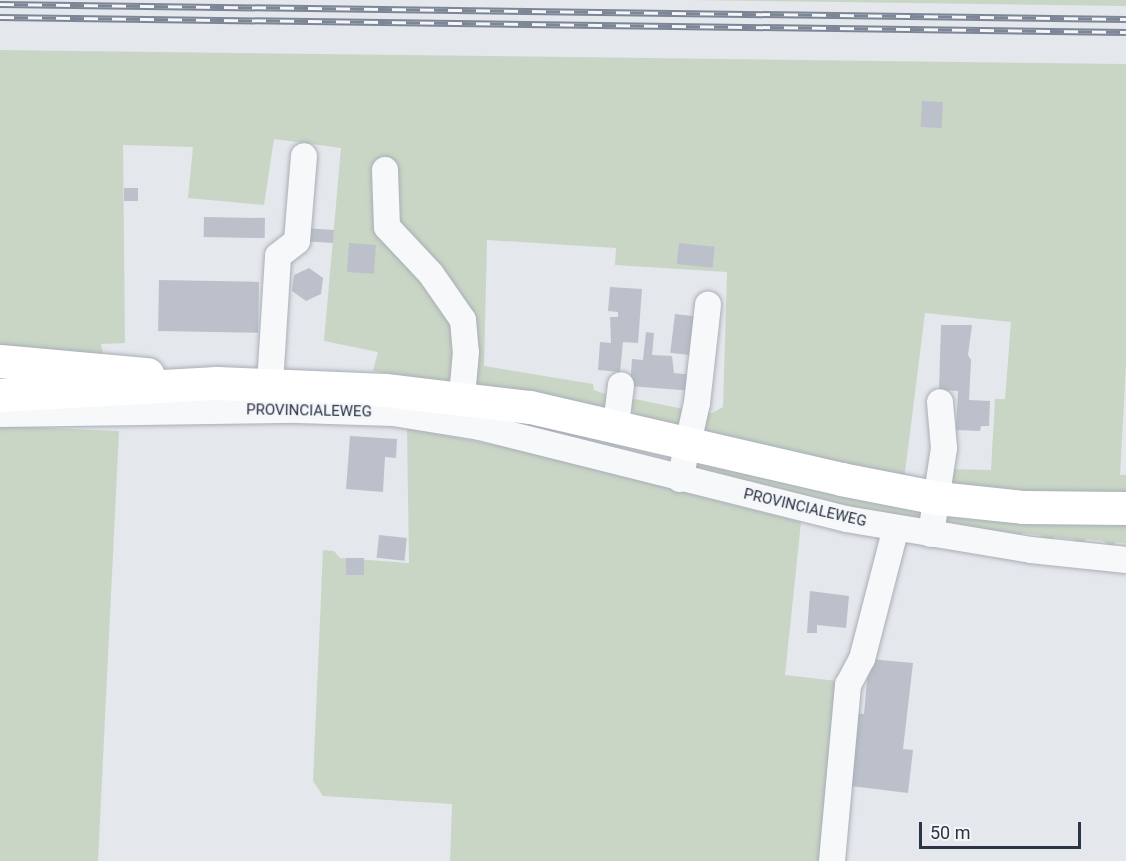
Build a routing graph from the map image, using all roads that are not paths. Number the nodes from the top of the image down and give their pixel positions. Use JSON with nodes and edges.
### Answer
{"nodes":[{"id":1,"x":304,"y":156,"type":"dead end"},
{"id":2,"x":385,"y":170,"type":"dead end"},
{"id":3,"x":708,"y":305,"type":"dead end"},
{"id":4,"x":0,"y":361,"type":"edge"},
{"id":5,"x":217,"y":383,"type":"junction"},
{"id":6,"x":270,"y":384,"type":"junction"},
{"id":7,"x":621,"y":385,"type":"dead end"},
{"id":8,"x":0,"y":395,"type":"edge"},
{"id":9,"x":940,"y":402,"type":"dead end"},
{"id":10,"x":461,"y":411,"type":"junction"},
{"id":11,"x":0,"y":414,"type":"edge"},
{"id":12,"x":620,"y":426,"type":"junction"},
{"id":13,"x":690,"y":442,"type":"junction"},
{"id":14,"x":614,"y":461,"type":"junction"},
{"id":15,"x":680,"y":478,"type":"junction"},
{"id":16,"x":938,"y":498,"type":"junction"},
{"id":17,"x":1126,"y":508,"type":"edge"},
{"id":18,"x":896,"y":528,"type":"junction"},
{"id":19,"x":931,"y":534,"type":"junction"},
{"id":20,"x":1126,"y":560,"type":"edge"},
{"id":21,"x":832,"y":861,"type":"edge"}],
"edges":[{"from":1,"to":6,"type":"street"},
{"from":2,"to":10,"type":"street"},
{"from":3,"to":13,"type":"street"},
{"from":4,"to":5,"type":"main road","name":"PROVINCIALEWEG"},
{"from":5,"to":6,"type":"main road","name":"PROVINCIALEWEG"},
{"from":5,"to":8,"type":"main road","name":"PROVINCIALEWEG"},
{"from":6,"to":10,"type":"main road","name":"PROVINCIALEWEG"},
{"from":7,"to":12,"type":"street"},
{"from":9,"to":16,"type":"street"},
{"from":10,"to":11,"type":"street","name":"PROVINCIALEWEG"},
{"from":10,"to":12,"type":"main road","name":"PROVINCIALEWEG"},
{"from":10,"to":14,"type":"street","name":"PROVINCIALEWEG"},
{"from":12,"to":13,"type":"main road","name":"PROVINCIALEWEG"},
{"from":12,"to":14,"type":"street"},
{"from":13,"to":15,"type":"street"},
{"from":13,"to":16,"type":"main road","name":"PROVINCIALEWEG"},
{"from":14,"to":15,"type":"street","name":"PROVINCIALEWEG"},
{"from":15,"to":18,"type":"street","name":"PROVINCIALEWEG"},
{"from":16,"to":17,"type":"main road","name":"PROVINCIALEWEG"},
{"from":16,"to":19,"type":"street"},
{"from":18,"to":19,"type":"street","name":"PROVINCIALEWEG"},
{"from":18,"to":21,"type":"street"},
{"from":19,"to":20,"type":"street","name":"PROVINCIALEWEG"}]}
